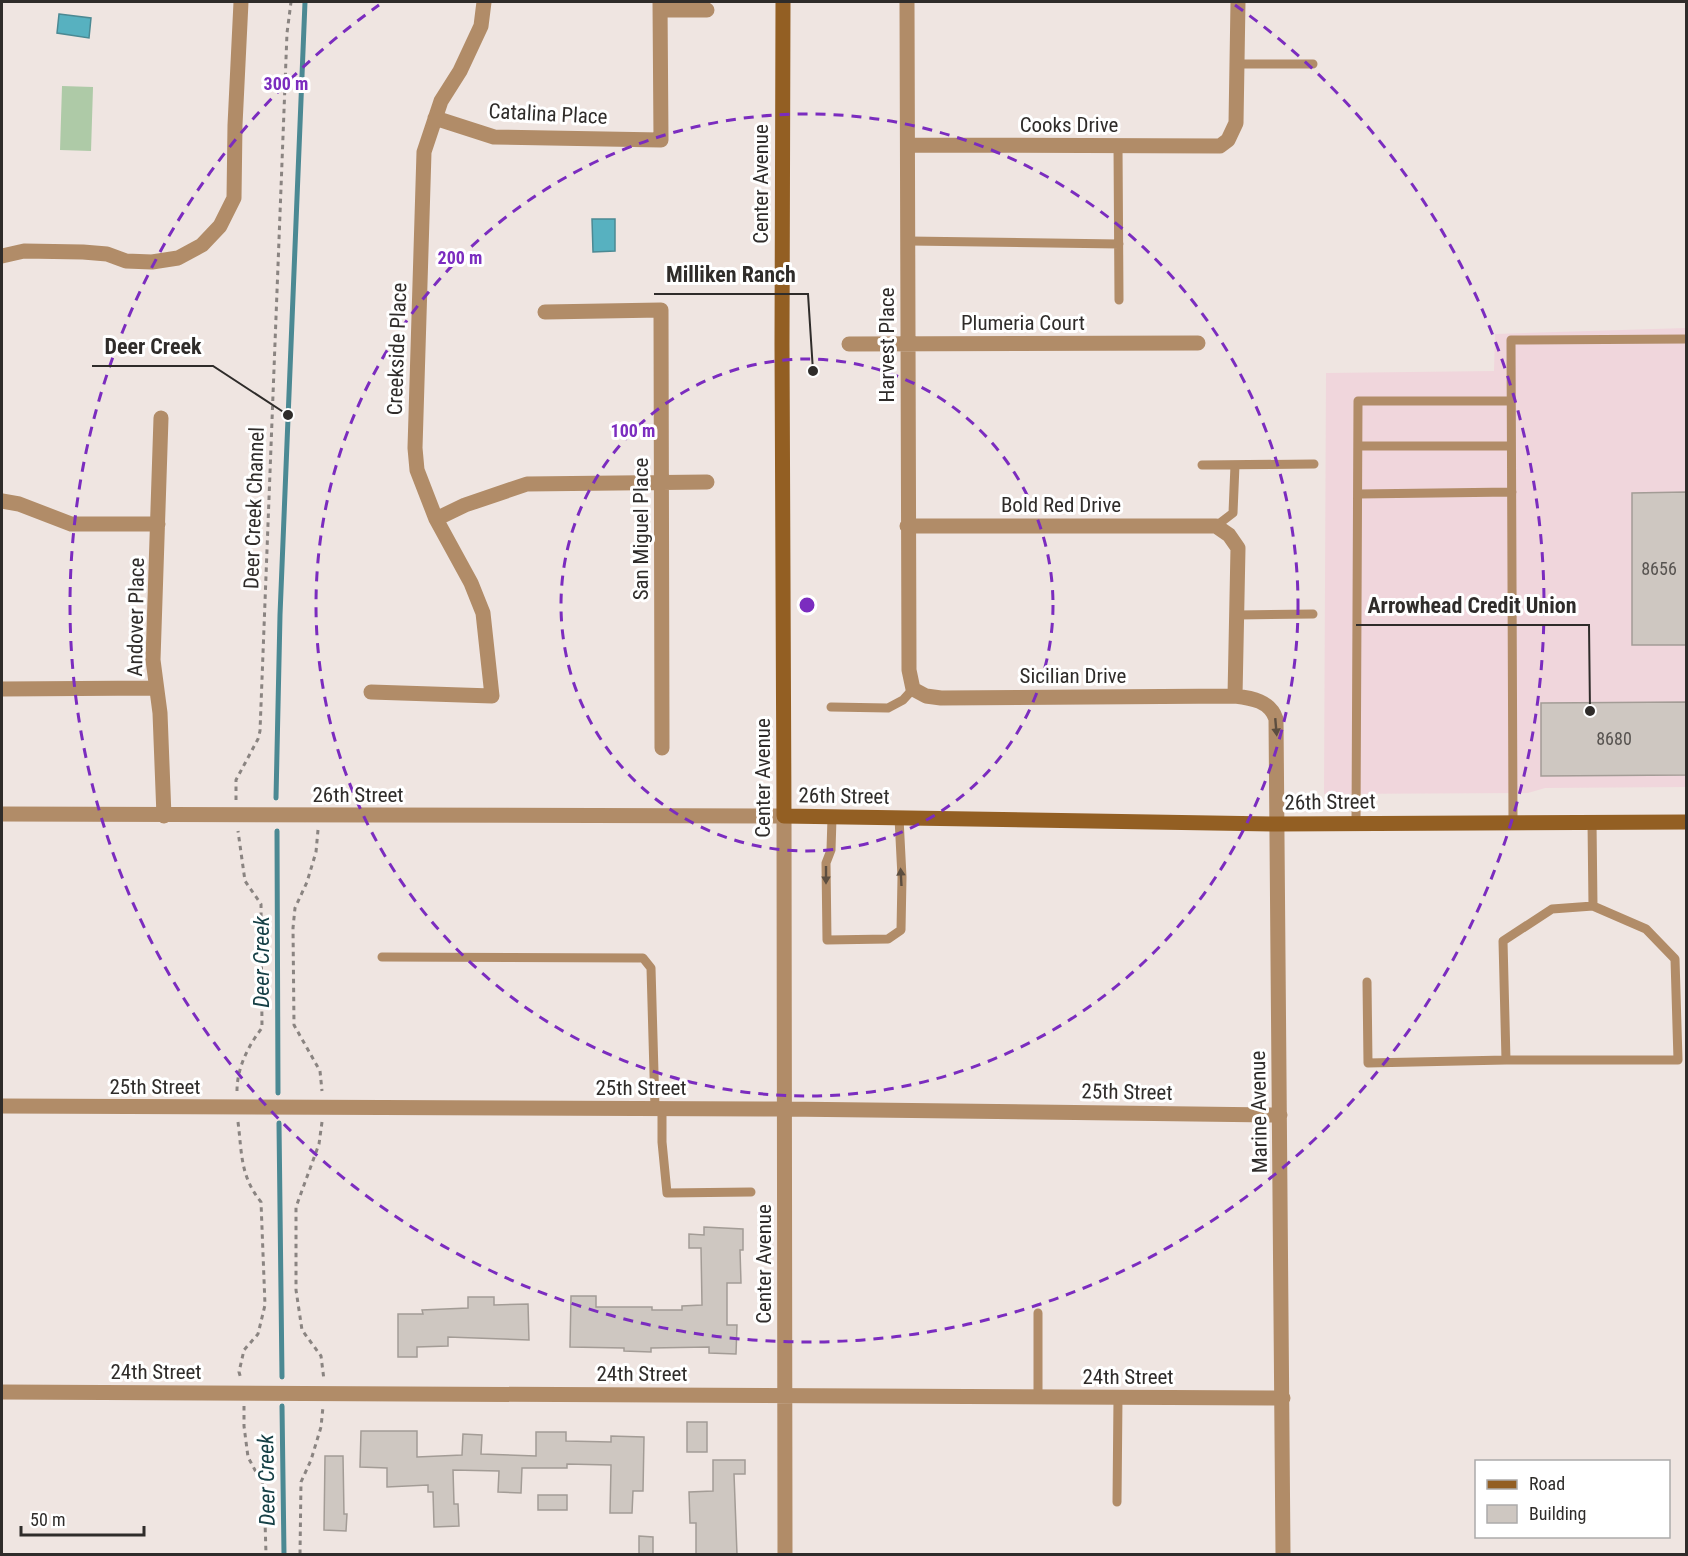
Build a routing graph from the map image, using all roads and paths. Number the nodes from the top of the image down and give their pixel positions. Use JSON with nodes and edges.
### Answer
{"nodes":[{"id":1,"x":241,"y":2,"type":"edge"},
{"id":2,"x":291,"y":2,"type":"edge"},
{"id":3,"x":484,"y":2,"type":"edge"},
{"id":4,"x":783,"y":2,"type":"edge"},
{"id":5,"x":907,"y":2,"type":"edge"},
{"id":6,"x":1238,"y":2,"type":"edge"},
{"id":7,"x":660,"y":6,"type":"edge"},
{"id":8,"x":707,"y":10,"type":"dead end"},
{"id":9,"x":1237,"y":64,"type":"junction"},
{"id":10,"x":1313,"y":64,"type":"dead end"},
{"id":11,"x":435,"y":118,"type":"junction"},
{"id":12,"x":908,"y":145,"type":"junction"},
{"id":13,"x":1118,"y":146,"type":"junction"},
{"id":14,"x":909,"y":241,"type":"junction"},
{"id":15,"x":1119,"y":244,"type":"junction"},
{"id":16,"x":2,"y":256,"type":"edge"},
{"id":17,"x":1119,"y":300,"type":"dead end"},
{"id":18,"x":545,"y":312,"type":"dead end"},
{"id":19,"x":1686,"y":339,"type":"edge"},
{"id":20,"x":1198,"y":343,"type":"dead end"},
{"id":21,"x":849,"y":344,"type":"dead end"},
{"id":22,"x":908,"y":344,"type":"junction"},
{"id":23,"x":1511,"y":401,"type":"junction"},
{"id":24,"x":161,"y":418,"type":"dead end"},
{"id":25,"x":1359,"y":446,"type":"junction"},
{"id":26,"x":1511,"y":446,"type":"junction"},
{"id":27,"x":1314,"y":464,"type":"dead end"},
{"id":28,"x":1202,"y":465,"type":"dead end"},
{"id":29,"x":1235,"y":465,"type":"junction"},
{"id":30,"x":662,"y":482,"type":"junction"},
{"id":31,"x":707,"y":482,"type":"dead end"},
{"id":32,"x":1512,"y":492,"type":"junction"},
{"id":33,"x":1359,"y":494,"type":"junction"},
{"id":34,"x":2,"y":501,"type":"edge"},
{"id":35,"x":436,"y":519,"type":"junction"},
{"id":36,"x":158,"y":524,"type":"junction"},
{"id":37,"x":907,"y":526,"type":"junction"},
{"id":38,"x":1216,"y":526,"type":"junction"},
{"id":39,"x":1313,"y":614,"type":"dead end"},
{"id":40,"x":1238,"y":615,"type":"junction"},
{"id":41,"x":156,"y":688,"type":"junction"},
{"id":42,"x":2,"y":689,"type":"edge"},
{"id":43,"x":913,"y":689,"type":"junction"},
{"id":44,"x":371,"y":692,"type":"dead end"},
{"id":45,"x":1235,"y":696,"type":"junction"},
{"id":46,"x":831,"y":707,"type":"dead end"},
{"id":47,"x":662,"y":748,"type":"dead end"},
{"id":48,"x":236,"y":794,"type":"dead end"},
{"id":49,"x":2,"y":814,"type":"edge"},
{"id":50,"x":164,"y":816,"type":"junction"},
{"id":51,"x":319,"y":816,"type":"junction"},
{"id":52,"x":784,"y":816,"type":"junction"},
{"id":53,"x":832,"y":818,"type":"junction"},
{"id":54,"x":899,"y":818,"type":"junction"},
{"id":55,"x":1356,"y":822,"type":"junction"},
{"id":56,"x":1513,"y":822,"type":"junction"},
{"id":57,"x":1592,"y":822,"type":"junction"},
{"id":58,"x":1686,"y":822,"type":"edge"},
{"id":59,"x":1277,"y":824,"type":"junction"},
{"id":60,"x":240,"y":842,"type":"dead end"},
{"id":61,"x":1593,"y":906,"type":"junction"},
{"id":62,"x":382,"y":957,"type":"dead end"},
{"id":63,"x":1367,"y":982,"type":"dead end"},
{"id":64,"x":1506,"y":1060,"type":"junction"},
{"id":65,"x":237,"y":1081,"type":"dead end"},
{"id":66,"x":2,"y":1106,"type":"edge"},
{"id":67,"x":658,"y":1108,"type":"junction"},
{"id":68,"x":323,"y":1109,"type":"junction"},
{"id":69,"x":784,"y":1109,"type":"junction"},
{"id":70,"x":1281,"y":1115,"type":"junction"},
{"id":71,"x":239,"y":1135,"type":"dead end"},
{"id":72,"x":751,"y":1192,"type":"dead end"},
{"id":73,"x":1038,"y":1313,"type":"dead end"},
{"id":74,"x":2,"y":1392,"type":"edge"},
{"id":75,"x":244,"y":1393,"type":"junction"},
{"id":76,"x":324,"y":1394,"type":"junction"},
{"id":77,"x":785,"y":1396,"type":"junction"},
{"id":78,"x":1038,"y":1397,"type":"junction"},
{"id":79,"x":1119,"y":1398,"type":"junction"},
{"id":80,"x":1283,"y":1398,"type":"junction"},
{"id":81,"x":244,"y":1426,"type":"dead end"},
{"id":82,"x":1117,"y":1502,"type":"dead end"},
{"id":83,"x":266,"y":1554,"type":"edge"},
{"id":84,"x":300,"y":1554,"type":"edge"},
{"id":85,"x":785,"y":1554,"type":"edge"},
{"id":86,"x":1283,"y":1554,"type":"edge"}],
"edges":[{"from":1,"to":16,"type":"street"},
{"from":2,"to":48,"type":"path","name":"Deer Creek Channel"},
{"from":3,"to":11,"type":"street","name":"Creekside Place"},
{"from":4,"to":52,"type":"street","name":"Center Avenue"},
{"from":5,"to":12,"type":"street","name":"Harvest Place"},
{"from":6,"to":9,"type":"street"},
{"from":7,"to":8,"type":"street"},
{"from":7,"to":11,"type":"street","name":"Catalina Place"},
{"from":9,"to":10,"type":"lane"},
{"from":9,"to":13,"type":"street","name":"Cooks Drive"},
{"from":11,"to":35,"type":"street","name":"Creekside Place"},
{"from":12,"to":13,"type":"street","name":"Cooks Drive"},
{"from":12,"to":14,"type":"street","name":"Harvest Place"},
{"from":13,"to":15,"type":"lane"},
{"from":14,"to":15,"type":"lane"},
{"from":14,"to":22,"type":"street","name":"Harvest Place"},
{"from":15,"to":17,"type":"lane"},
{"from":18,"to":30,"type":"street","name":"San Miguel Place"},
{"from":19,"to":23,"type":"lane"},
{"from":20,"to":22,"type":"street","name":"Plumeria Court"},
{"from":21,"to":22,"type":"street","name":"Plumeria Court"},
{"from":22,"to":37,"type":"street","name":"Harvest Place"},
{"from":23,"to":25,"type":"lane"},
{"from":23,"to":26,"type":"lane"},
{"from":24,"to":36,"type":"street","name":"Andover Place"},
{"from":25,"to":26,"type":"lane"},
{"from":25,"to":33,"type":"lane"},
{"from":26,"to":32,"type":"lane"},
{"from":27,"to":29,"type":"lane"},
{"from":28,"to":29,"type":"lane"},
{"from":29,"to":38,"type":"lane"},
{"from":30,"to":31,"type":"street"},
{"from":30,"to":35,"type":"street"},
{"from":30,"to":47,"type":"street","name":"San Miguel Place"},
{"from":32,"to":33,"type":"lane"},
{"from":32,"to":56,"type":"lane"},
{"from":33,"to":55,"type":"lane"},
{"from":34,"to":36,"type":"street"},
{"from":35,"to":44,"type":"street","name":"Creekside Place"},
{"from":36,"to":41,"type":"street","name":"Andover Place"},
{"from":37,"to":38,"type":"street","name":"Bold Red Drive"},
{"from":37,"to":43,"type":"street","name":"Harvest Place"},
{"from":38,"to":40,"type":"street"},
{"from":39,"to":40,"type":"lane"},
{"from":40,"to":45,"type":"street"},
{"from":41,"to":42,"type":"street"},
{"from":41,"to":50,"type":"street","name":"Andover Place"},
{"from":43,"to":45,"type":"street","name":"Sicilian Drive"},
{"from":43,"to":46,"type":"lane"},
{"from":45,"to":59,"type":"street","name":"Marine Avenue","one_way":true},
{"from":49,"to":50,"type":"street","name":"26th Street"},
{"from":50,"to":51,"type":"street","name":"26th Street"},
{"from":51,"to":52,"type":"street","name":"26th Street"},
{"from":51,"to":68,"type":"path"},
{"from":52,"to":53,"type":"street","name":"26th Street"},
{"from":52,"to":69,"type":"street","name":"Center Avenue"},
{"from":53,"to":54,"type":"street","name":"26th Street"},
{"from":53,"to":54,"type":"lane","one_way":true},
{"from":54,"to":59,"type":"street","name":"26th Street"},
{"from":55,"to":56,"type":"street","name":"26th Street"},
{"from":55,"to":59,"type":"street","name":"26th Street"},
{"from":56,"to":57,"type":"street","name":"26th Street"},
{"from":57,"to":58,"type":"street","name":"26th Street"},
{"from":57,"to":61,"type":"lane"},
{"from":59,"to":70,"type":"street","name":"Marine Avenue"},
{"from":60,"to":65,"type":"path"},
{"from":61,"to":64,"type":"lane"},
{"from":61,"to":64,"type":"lane"},
{"from":62,"to":67,"type":"lane"},
{"from":63,"to":64,"type":"lane"},
{"from":66,"to":68,"type":"street","name":"25th Street"},
{"from":67,"to":68,"type":"street","name":"25th Street"},
{"from":67,"to":69,"type":"street","name":"25th Street"},
{"from":67,"to":72,"type":"lane"},
{"from":68,"to":76,"type":"path"},
{"from":69,"to":70,"type":"street","name":"25th Street"},
{"from":69,"to":77,"type":"street","name":"Center Avenue"},
{"from":70,"to":80,"type":"street","name":"Marine Avenue"},
{"from":71,"to":75,"type":"path"},
{"from":73,"to":78,"type":"lane"},
{"from":74,"to":75,"type":"street","name":"24th Street"},
{"from":75,"to":76,"type":"street","name":"24th Street"},
{"from":76,"to":77,"type":"street","name":"24th Street"},
{"from":76,"to":84,"type":"path"},
{"from":77,"to":78,"type":"street","name":"24th Street"},
{"from":77,"to":85,"type":"street","name":"Center Avenue"},
{"from":78,"to":79,"type":"street","name":"24th Street"},
{"from":79,"to":80,"type":"street","name":"24th Street"},
{"from":79,"to":82,"type":"lane"},
{"from":80,"to":86,"type":"street","name":"Marine Avenue"},
{"from":81,"to":83,"type":"path"}]}
